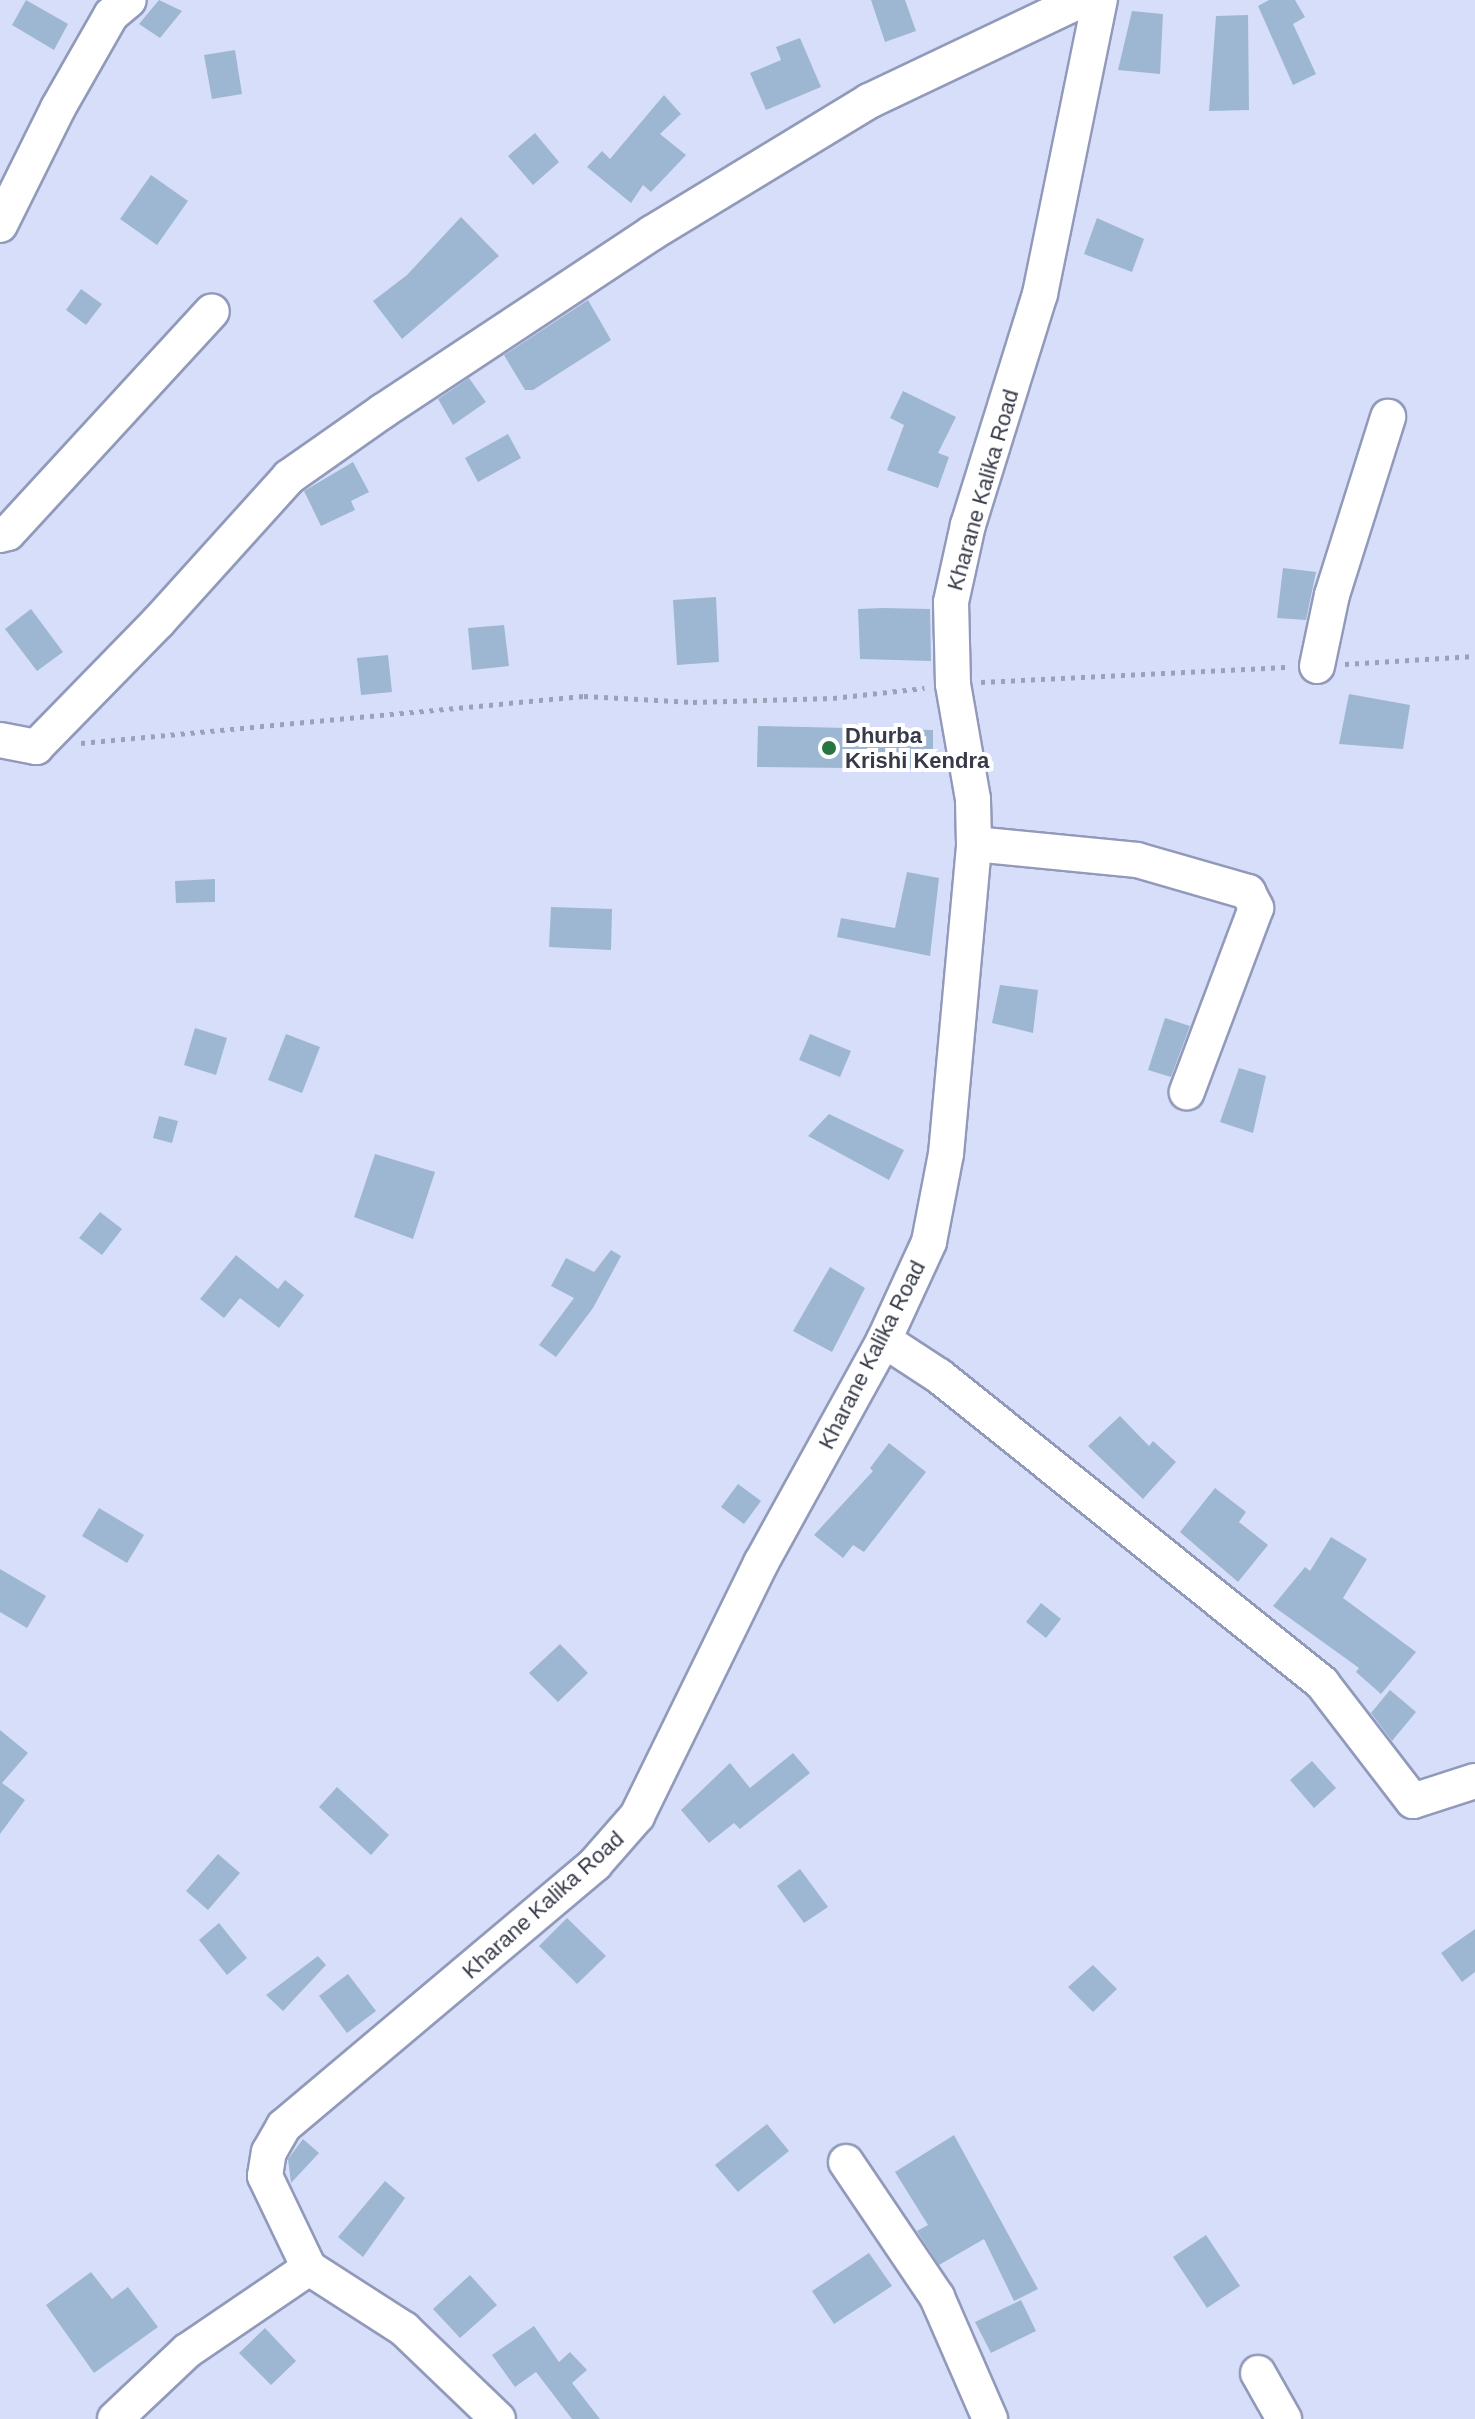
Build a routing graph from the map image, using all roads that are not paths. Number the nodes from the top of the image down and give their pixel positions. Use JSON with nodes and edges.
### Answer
{"nodes":[{"id":1,"x":129,"y":0,"type":"edge"},
{"id":2,"x":1082,"y":0,"type":"edge"},
{"id":3,"x":1100,"y":0,"type":"edge"},
{"id":4,"x":0,"y":225,"type":"edge"},
{"id":5,"x":212,"y":311,"type":"dead end"},
{"id":6,"x":1388,"y":417,"type":"dead end"},
{"id":7,"x":0,"y":535,"type":"edge"},
{"id":8,"x":1317,"y":666,"type":"road end"},
{"id":9,"x":0,"y":740,"type":"edge"},
{"id":10,"x":974,"y":844,"type":"junction"},
{"id":11,"x":1187,"y":1092,"type":"dead end"},
{"id":12,"x":884,"y":1340,"type":"junction"},
{"id":13,"x":1475,"y":1781,"type":"edge"},
{"id":14,"x":846,"y":2162,"type":"dead end"},
{"id":15,"x":309,"y":2268,"type":"junction"},
{"id":16,"x":1258,"y":2373,"type":"dead end"},
{"id":17,"x":115,"y":2419,"type":"edge"},
{"id":18,"x":498,"y":2419,"type":"edge"},
{"id":19,"x":990,"y":2419,"type":"edge"},
{"id":20,"x":1284,"y":2419,"type":"edge"}],
"edges":[{"from":1,"to":4,"type":"street"},
{"from":2,"to":9,"type":"street"},
{"from":3,"to":10,"type":"street","name":"Kharane Kalika Road"},
{"from":5,"to":7,"type":"street"},
{"from":6,"to":8,"type":"street"},
{"from":10,"to":11,"type":"street"},
{"from":10,"to":12,"type":"street","name":"Kharane Kalika Road"},
{"from":12,"to":13,"type":"street"},
{"from":12,"to":15,"type":"street","name":"Kharane Kalika Road"},
{"from":14,"to":19,"type":"street"},
{"from":15,"to":17,"type":"street"},
{"from":15,"to":18,"type":"street"},
{"from":16,"to":20,"type":"street"}]}
